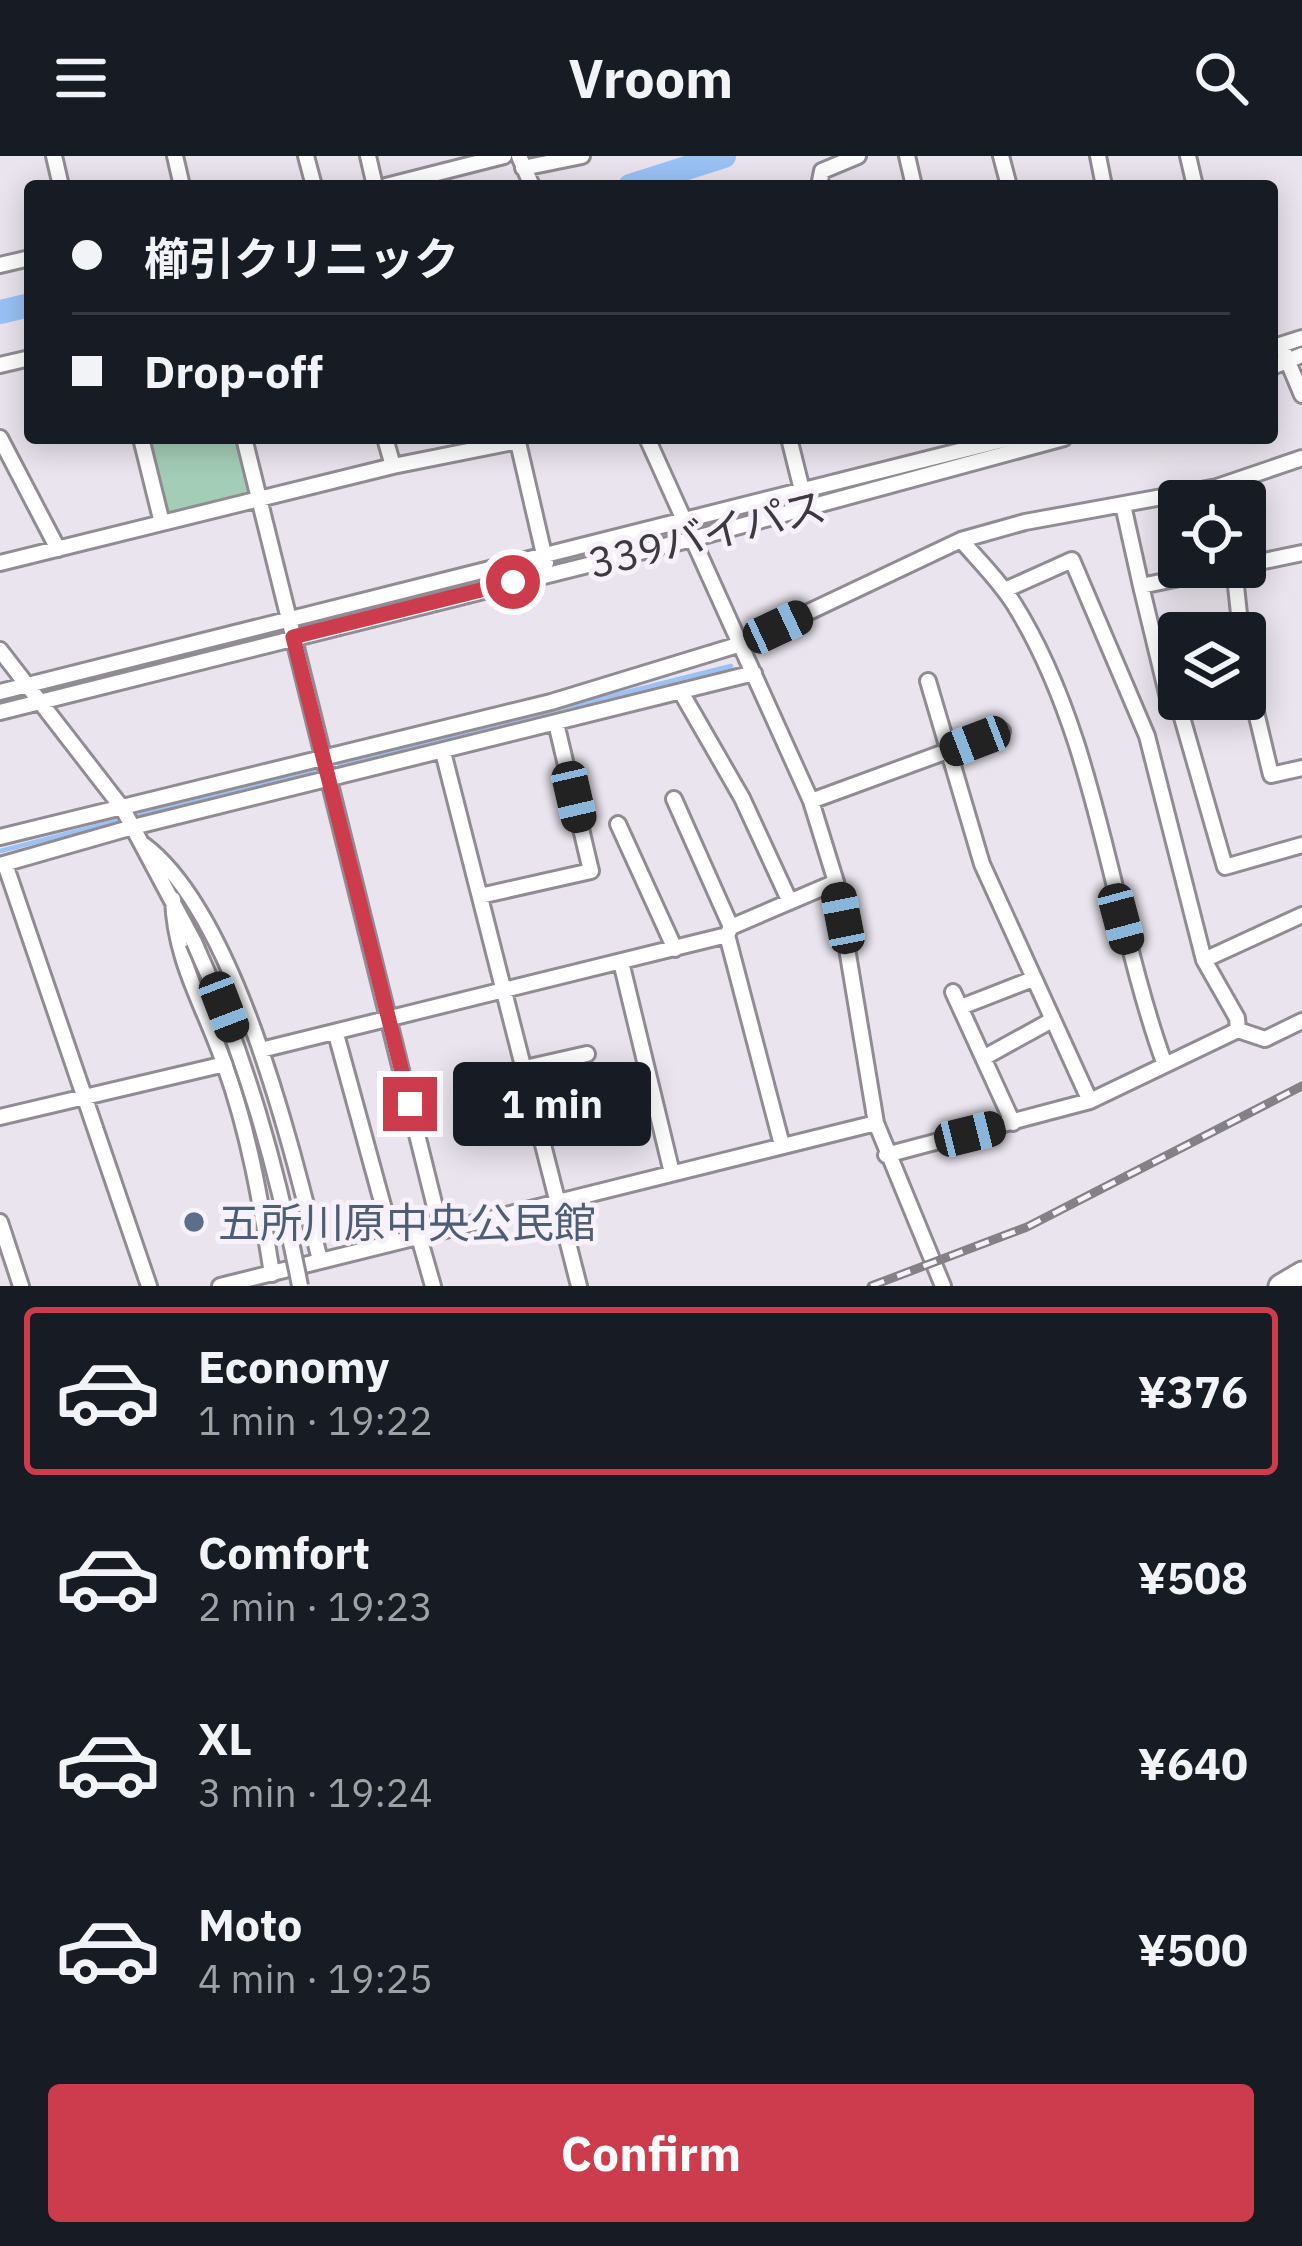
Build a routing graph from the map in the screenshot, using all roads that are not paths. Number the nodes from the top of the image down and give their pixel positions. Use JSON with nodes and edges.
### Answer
{"nodes":[{"id":1,"x":504,"y":156,"type":"edge"},
{"id":2,"x":581,"y":156,"type":"edge"},
{"id":3,"x":858,"y":156,"type":"edge"},
{"id":4,"x":525,"y":170,"type":"edge"},
{"id":5,"x":410,"y":180,"type":"edge"},
{"id":6,"x":820,"y":180,"type":"edge"},
{"id":7,"x":1295,"y":358,"type":"edge"},
{"id":8,"x":1302,"y":395,"type":"edge"},
{"id":9,"x":0,"y":438,"type":"edge"},
{"id":10,"x":142,"y":444,"type":"edge"},
{"id":11,"x":245,"y":444,"type":"edge"},
{"id":12,"x":388,"y":444,"type":"edge"},
{"id":13,"x":498,"y":444,"type":"edge"},
{"id":14,"x":518,"y":444,"type":"edge"},
{"id":15,"x":650,"y":444,"type":"edge"},
{"id":16,"x":790,"y":444,"type":"edge"},
{"id":17,"x":972,"y":444,"type":"edge"},
{"id":18,"x":1042,"y":444,"type":"edge"},
{"id":19,"x":1302,"y":458,"type":"edge"},
{"id":20,"x":393,"y":466,"type":"junction"},
{"id":21,"x":802,"y":490,"type":"junction"},
{"id":22,"x":259,"y":499,"type":"junction"},
{"id":23,"x":1123,"y":505,"type":"junction"},
{"id":24,"x":684,"y":521,"type":"junction"},
{"id":25,"x":162,"y":523,"type":"junction"},
{"id":26,"x":692,"y":538,"type":"junction"},
{"id":27,"x":961,"y":540,"type":"junction"},
{"id":28,"x":58,"y":550,"type":"junction"},
{"id":29,"x":1302,"y":553,"type":"edge"},
{"id":30,"x":545,"y":557,"type":"junction"},
{"id":31,"x":1266,"y":561,"type":"edge"},
{"id":32,"x":0,"y":563,"type":"edge"},
{"id":33,"x":549,"y":574,"type":"junction"},
{"id":34,"x":1158,"y":582,"type":"edge"},
{"id":35,"x":1141,"y":586,"type":"junction"},
{"id":36,"x":1005,"y":590,"type":"junction"},
{"id":37,"x":291,"y":629,"type":"junction"},
{"id":38,"x":741,"y":644,"type":"junction"},
{"id":39,"x":0,"y":650,"type":"edge"},
{"id":40,"x":754,"y":673,"type":"junction"},
{"id":41,"x":928,"y":681,"type":"dead end"},
{"id":42,"x":27,"y":685,"type":"junction"},
{"id":43,"x":0,"y":692,"type":"edge"},
{"id":44,"x":681,"y":692,"type":"junction"},
{"id":45,"x":40,"y":701,"type":"junction"},
{"id":46,"x":0,"y":712,"type":"edge"},
{"id":47,"x":1258,"y":720,"type":"edge"},
{"id":48,"x":556,"y":723,"type":"junction"},
{"id":49,"x":1002,"y":731,"type":"dead end"},
{"id":50,"x":443,"y":752,"type":"junction"},
{"id":51,"x":949,"y":752,"type":"junction"},
{"id":52,"x":325,"y":759,"type":"junction"},
{"id":53,"x":1302,"y":768,"type":"edge"},
{"id":54,"x":329,"y":778,"type":"junction"},
{"id":55,"x":674,"y":799,"type":"dead end"},
{"id":56,"x":811,"y":802,"type":"junction"},
{"id":57,"x":122,"y":809,"type":"junction"},
{"id":58,"x":618,"y":824,"type":"dead end"},
{"id":59,"x":133,"y":827,"type":"junction"},
{"id":60,"x":0,"y":837,"type":"edge"},
{"id":61,"x":144,"y":844,"type":"junction"},
{"id":62,"x":1302,"y":845,"type":"edge"},
{"id":63,"x":3,"y":865,"type":"edge"},
{"id":64,"x":836,"y":882,"type":"junction"},
{"id":65,"x":480,"y":896,"type":"junction"},
{"id":66,"x":173,"y":899,"type":"junction"},
{"id":67,"x":790,"y":902,"type":"junction"},
{"id":68,"x":1302,"y":915,"type":"edge"},
{"id":69,"x":729,"y":931,"type":"junction"},
{"id":70,"x":675,"y":949,"type":"junction"},
{"id":71,"x":1204,"y":959,"type":"junction"},
{"id":72,"x":622,"y":966,"type":"junction"},
{"id":73,"x":1033,"y":979,"type":"junction"},
{"id":74,"x":953,"y":992,"type":"dead end"},
{"id":75,"x":507,"y":994,"type":"junction"},
{"id":76,"x":961,"y":1007,"type":"junction"},
{"id":77,"x":1052,"y":1020,"type":"junction"},
{"id":78,"x":1302,"y":1021,"type":"edge"},
{"id":79,"x":391,"y":1022,"type":"junction"},
{"id":80,"x":1238,"y":1030,"type":"junction"},
{"id":81,"x":336,"y":1034,"type":"junction"},
{"id":82,"x":261,"y":1050,"type":"junction"},
{"id":83,"x":587,"y":1054,"type":"dead end"},
{"id":84,"x":985,"y":1057,"type":"junction"},
{"id":85,"x":225,"y":1064,"type":"junction"},
{"id":86,"x":1165,"y":1065,"type":"junction"},
{"id":87,"x":525,"y":1068,"type":"junction"},
{"id":88,"x":86,"y":1096,"type":"junction"},
{"id":89,"x":1090,"y":1100,"type":"junction"},
{"id":90,"x":0,"y":1117,"type":"edge"},
{"id":91,"x":876,"y":1123,"type":"junction"},
{"id":92,"x":1013,"y":1123,"type":"junction"},
{"id":93,"x":782,"y":1145,"type":"junction"},
{"id":94,"x":886,"y":1155,"type":"junction"},
{"id":95,"x":672,"y":1173,"type":"junction"},
{"id":96,"x":557,"y":1202,"type":"junction"},
{"id":97,"x":0,"y":1222,"type":"edge"},
{"id":98,"x":440,"y":1227,"type":"junction"},
{"id":99,"x":419,"y":1237,"type":"junction"},
{"id":100,"x":393,"y":1242,"type":"junction"},
{"id":101,"x":320,"y":1260,"type":"junction"},
{"id":102,"x":1302,"y":1273,"type":"edge"},
{"id":103,"x":272,"y":1274,"type":"junction"},
{"id":104,"x":21,"y":1286,"type":"edge"},
{"id":105,"x":148,"y":1286,"type":"edge"},
{"id":106,"x":220,"y":1286,"type":"edge"},
{"id":107,"x":300,"y":1286,"type":"edge"},
{"id":108,"x":433,"y":1286,"type":"edge"},
{"id":109,"x":579,"y":1286,"type":"edge"},
{"id":110,"x":943,"y":1286,"type":"edge"},
{"id":111,"x":1280,"y":1286,"type":"edge"}],
"edges":[{"from":1,"to":5,"type":"street"},
{"from":2,"to":4,"type":"street"},
{"from":3,"to":6,"type":"street"},
{"from":7,"to":8,"type":"street"},
{"from":9,"to":28,"type":"street"},
{"from":10,"to":25,"type":"street"},
{"from":11,"to":22,"type":"street"},
{"from":12,"to":20,"type":"street"},
{"from":13,"to":20,"type":"street"},
{"from":14,"to":30,"type":"street"},
{"from":15,"to":24,"type":"street"},
{"from":16,"to":21,"type":"street"},
{"from":17,"to":21,"type":"street"},
{"from":18,"to":26,"type":"street","name":"339バイパス"},
{"from":19,"to":23,"type":"street"},
{"from":20,"to":22,"type":"street"},
{"from":21,"to":24,"type":"street"},
{"from":22,"to":25,"type":"street"},
{"from":22,"to":37,"type":"street"},
{"from":23,"to":27,"type":"street"},
{"from":23,"to":35,"type":"street"},
{"from":24,"to":26,"type":"street"},
{"from":24,"to":30,"type":"street"},
{"from":25,"to":28,"type":"street"},
{"from":26,"to":33,"type":"street","name":"339バイパス"},
{"from":26,"to":38,"type":"street"},
{"from":27,"to":36,"type":"street"},
{"from":27,"to":38,"type":"street"},
{"from":28,"to":32,"type":"street"},
{"from":29,"to":31,"type":"street"},
{"from":30,"to":33,"type":"street"},
{"from":30,"to":37,"type":"street"},
{"from":33,"to":37,"type":"street","name":"339バイパス"},
{"from":34,"to":35,"type":"street"},
{"from":35,"to":62,"type":"street"},
{"from":36,"to":71,"type":"street"},
{"from":36,"to":86,"type":"street"},
{"from":37,"to":42,"type":"street"},
{"from":37,"to":45,"type":"street","name":"339バイパス"},
{"from":37,"to":52,"type":"street"},
{"from":38,"to":40,"type":"street"},
{"from":38,"to":52,"type":"street"},
{"from":39,"to":42,"type":"street"},
{"from":40,"to":44,"type":"street"},
{"from":40,"to":56,"type":"street"},
{"from":41,"to":51,"type":"street"},
{"from":42,"to":43,"type":"street"},
{"from":42,"to":45,"type":"street"},
{"from":44,"to":48,"type":"street"},
{"from":44,"to":67,"type":"street"},
{"from":45,"to":46,"type":"street","name":"339バイパス"},
{"from":45,"to":57,"type":"street"},
{"from":47,"to":53,"type":"street"},
{"from":48,"to":50,"type":"street"},
{"from":48,"to":65,"type":"street"},
{"from":49,"to":51,"type":"street"},
{"from":50,"to":54,"type":"street"},
{"from":50,"to":65,"type":"street"},
{"from":51,"to":56,"type":"street"},
{"from":51,"to":73,"type":"street"},
{"from":52,"to":54,"type":"street"},
{"from":52,"to":57,"type":"street"},
{"from":54,"to":59,"type":"street"},
{"from":54,"to":79,"type":"street"},
{"from":55,"to":69,"type":"street"},
{"from":56,"to":64,"type":"street"},
{"from":57,"to":59,"type":"street"},
{"from":57,"to":60,"type":"street"},
{"from":58,"to":70,"type":"street"},
{"from":59,"to":61,"type":"street"},
{"from":59,"to":63,"type":"street"},
{"from":61,"to":66,"type":"street"},
{"from":61,"to":82,"type":"street"},
{"from":63,"to":88,"type":"street"},
{"from":64,"to":67,"type":"street"},
{"from":64,"to":91,"type":"street"},
{"from":65,"to":75,"type":"street"},
{"from":66,"to":85,"type":"street"},
{"from":66,"to":107,"type":"street","bridge":true},
{"from":67,"to":69,"type":"street"},
{"from":68,"to":71,"type":"street"},
{"from":69,"to":70,"type":"street"},
{"from":69,"to":93,"type":"street"},
{"from":70,"to":72,"type":"street"},
{"from":71,"to":80,"type":"street"},
{"from":72,"to":75,"type":"street"},
{"from":72,"to":95,"type":"street"},
{"from":73,"to":76,"type":"street"},
{"from":73,"to":77,"type":"street"},
{"from":74,"to":76,"type":"street"},
{"from":75,"to":79,"type":"street"},
{"from":75,"to":87,"type":"street"},
{"from":76,"to":84,"type":"street"},
{"from":77,"to":84,"type":"street"},
{"from":77,"to":89,"type":"street"},
{"from":78,"to":80,"type":"street"},
{"from":79,"to":81,"type":"street"},
{"from":79,"to":98,"type":"street"},
{"from":80,"to":86,"type":"street"},
{"from":81,"to":82,"type":"street"},
{"from":81,"to":100,"type":"street"},
{"from":82,"to":101,"type":"street"},
{"from":83,"to":87,"type":"street"},
{"from":84,"to":92,"type":"street"},
{"from":85,"to":88,"type":"street"},
{"from":85,"to":103,"type":"street"},
{"from":86,"to":89,"type":"street"},
{"from":87,"to":96,"type":"street"},
{"from":88,"to":90,"type":"street"},
{"from":88,"to":105,"type":"street"},
{"from":89,"to":92,"type":"street"},
{"from":91,"to":93,"type":"street"},
{"from":91,"to":94,"type":"street"},
{"from":92,"to":94,"type":"street"},
{"from":93,"to":95,"type":"street"},
{"from":94,"to":110,"type":"street"},
{"from":95,"to":96,"type":"street"},
{"from":96,"to":98,"type":"street"},
{"from":96,"to":109,"type":"street"},
{"from":97,"to":104,"type":"street"},
{"from":98,"to":99,"type":"street"},
{"from":99,"to":100,"type":"street"},
{"from":99,"to":108,"type":"street"},
{"from":100,"to":101,"type":"street"},
{"from":101,"to":103,"type":"street"},
{"from":102,"to":111,"type":"highway"},
{"from":103,"to":106,"type":"street"}]}
